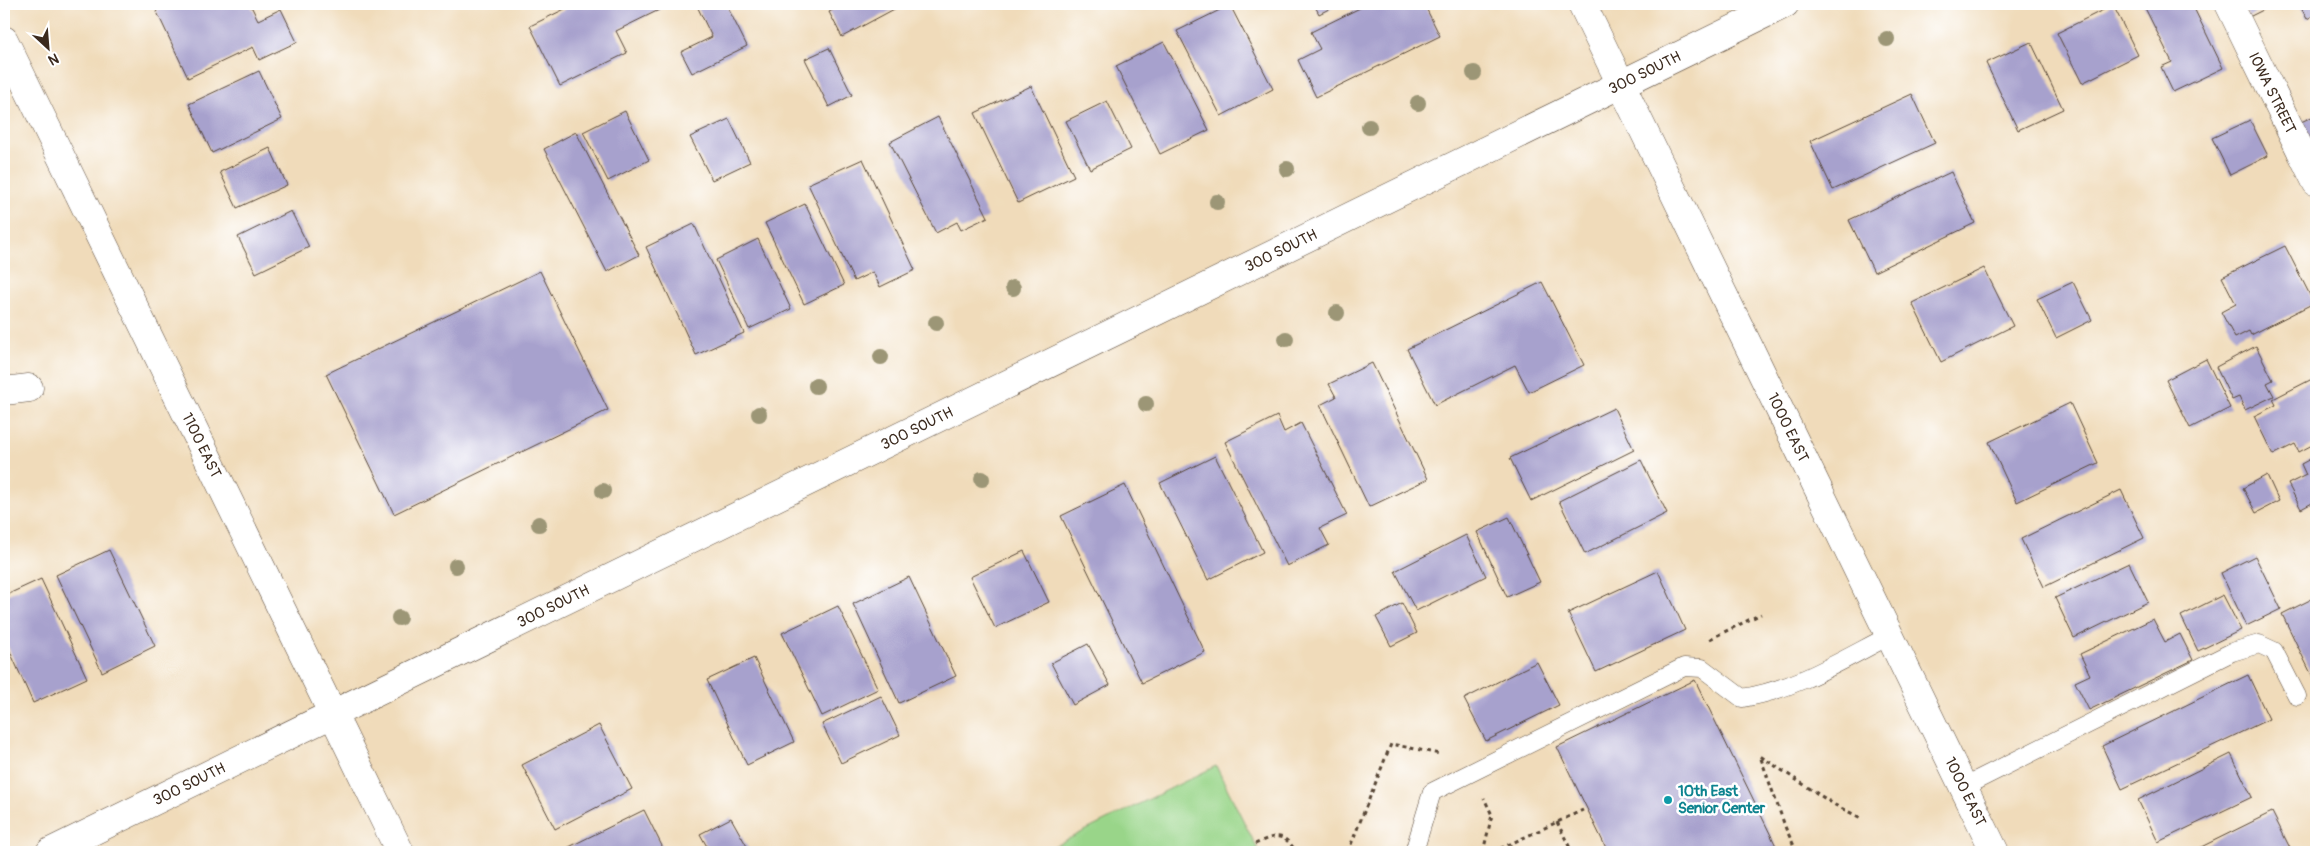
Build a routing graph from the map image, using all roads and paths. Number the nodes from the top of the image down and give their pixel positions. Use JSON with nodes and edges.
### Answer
{"nodes":[{"id":1,"x":1582,"y":4,"type":"edge"},
{"id":2,"x":1785,"y":4,"type":"edge"},
{"id":3,"x":2229,"y":4,"type":"edge"},
{"id":4,"x":4,"y":40,"type":"edge"},
{"id":5,"x":1621,"y":84,"type":"junction"},
{"id":6,"x":2316,"y":182,"type":"edge"},
{"id":7,"x":1889,"y":636,"type":"junction"},
{"id":8,"x":2297,"y":696,"type":"dead end"},
{"id":9,"x":334,"y":714,"type":"junction"},
{"id":10,"x":1963,"y":787,"type":"junction"},
{"id":11,"x":1481,"y":792,"type":"dead end"},
{"id":12,"x":1583,"y":810,"type":"dead end"},
{"id":13,"x":1861,"y":818,"type":"dead end"},
{"id":14,"x":1557,"y":822,"type":"junction"},
{"id":15,"x":1255,"y":844,"type":"dead end"},
{"id":16,"x":50,"y":852,"type":"edge"},
{"id":17,"x":400,"y":852,"type":"edge"},
{"id":18,"x":1296,"y":852,"type":"edge"},
{"id":19,"x":1414,"y":852,"type":"edge"},
{"id":20,"x":1482,"y":852,"type":"edge"},
{"id":21,"x":1493,"y":852,"type":"edge"},
{"id":22,"x":1572,"y":852,"type":"edge"},
{"id":23,"x":1798,"y":852,"type":"edge"},
{"id":24,"x":1994,"y":852,"type":"edge"}],
"edges":[{"from":1,"to":5,"type":"street","name":"1000 EAST"},
{"from":2,"to":5,"type":"street","name":"300 SOUTH"},
{"from":3,"to":6,"type":"street","name":"IOWA STREET"},
{"from":4,"to":9,"type":"street","name":"1100 EAST"},
{"from":5,"to":7,"type":"street","name":"1000 EAST"},
{"from":5,"to":9,"type":"street","name":"300 SOUTH"},
{"from":7,"to":10,"type":"street","name":"1000 EAST"},
{"from":7,"to":19,"type":"lane"},
{"from":8,"to":10,"type":"lane"},
{"from":9,"to":16,"type":"street","name":"300 SOUTH"},
{"from":9,"to":17,"type":"street","name":"1100 EAST"},
{"from":10,"to":24,"type":"street","name":"1000 EAST"},
{"from":11,"to":20,"type":"path"},
{"from":12,"to":14,"type":"path"},
{"from":13,"to":23,"type":"path"},
{"from":14,"to":21,"type":"path"},
{"from":14,"to":22,"type":"path"},
{"from":15,"to":18,"type":"path"}]}
